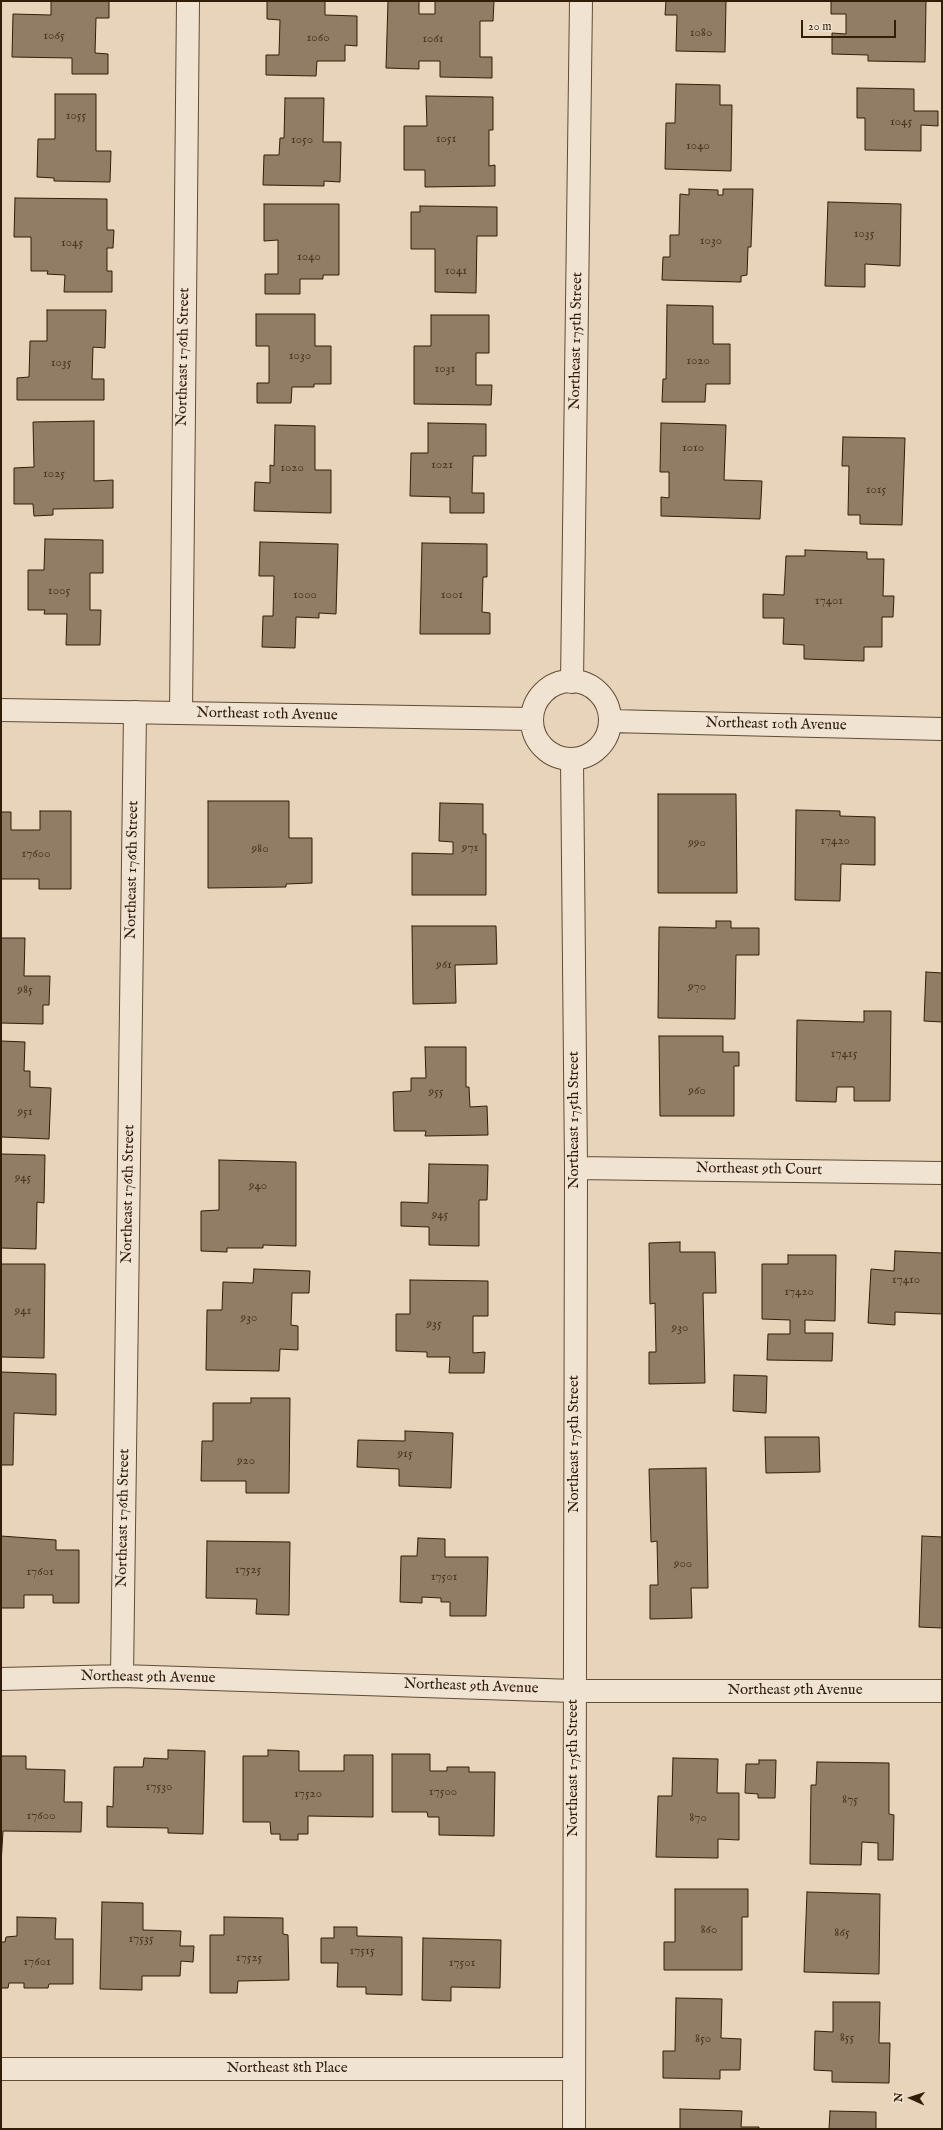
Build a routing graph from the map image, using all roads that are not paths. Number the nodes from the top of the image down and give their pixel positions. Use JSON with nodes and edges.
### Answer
{"nodes":[{"id":1,"x":188,"y":1,"type":"edge"},
{"id":2,"x":581,"y":1,"type":"edge"},
{"id":3,"x":572,"y":682,"type":"junction"},
{"id":4,"x":1,"y":710,"type":"edge"},
{"id":5,"x":135,"y":712,"type":"junction"},
{"id":6,"x":181,"y":713,"type":"junction"},
{"id":7,"x":532,"y":719,"type":"junction"},
{"id":8,"x":610,"y":721,"type":"junction"},
{"id":9,"x":942,"y":729,"type":"edge"},
{"id":10,"x":572,"y":759,"type":"junction"},
{"id":11,"x":576,"y":1168,"type":"junction"},
{"id":12,"x":942,"y":1173,"type":"edge"},
{"id":13,"x":122,"y":1676,"type":"junction"},
{"id":14,"x":1,"y":1679,"type":"edge"},
{"id":15,"x":574,"y":1691,"type":"junction"},
{"id":16,"x":942,"y":1691,"type":"edge"},
{"id":17,"x":1,"y":2069,"type":"edge"},
{"id":18,"x":574,"y":2069,"type":"junction"},
{"id":19,"x":574,"y":2129,"type":"edge"}],
"edges":[{"from":1,"to":6,"type":"street","name":"Northeast 176th Street"},
{"from":2,"to":3,"type":"street","name":"Northeast 175th Street"},
{"from":3,"to":7,"type":"street"},
{"from":3,"to":8,"type":"street"},
{"from":4,"to":5,"type":"street","name":"Northeast 10th Avenue"},
{"from":5,"to":6,"type":"street","name":"Northeast 10th Avenue"},
{"from":5,"to":13,"type":"street","name":"Northeast 176th Street"},
{"from":6,"to":7,"type":"street","name":"Northeast 10th Avenue"},
{"from":7,"to":10,"type":"street"},
{"from":8,"to":9,"type":"street","name":"Northeast 10th Avenue"},
{"from":8,"to":10,"type":"street"},
{"from":10,"to":11,"type":"street","name":"Northeast 175th Street"},
{"from":11,"to":12,"type":"street","name":"Northeast 9th Court"},
{"from":11,"to":15,"type":"street","name":"Northeast 175th Street"},
{"from":13,"to":14,"type":"street","name":"Northeast 9th Avenue"},
{"from":13,"to":15,"type":"street","name":"Northeast 9th Avenue"},
{"from":15,"to":16,"type":"street","name":"Northeast 9th Avenue"},
{"from":15,"to":18,"type":"street","name":"Northeast 175th Street"},
{"from":17,"to":18,"type":"street","name":"Northeast 8th Place"},
{"from":18,"to":19,"type":"street","name":"Northeast 175th Street"}]}
